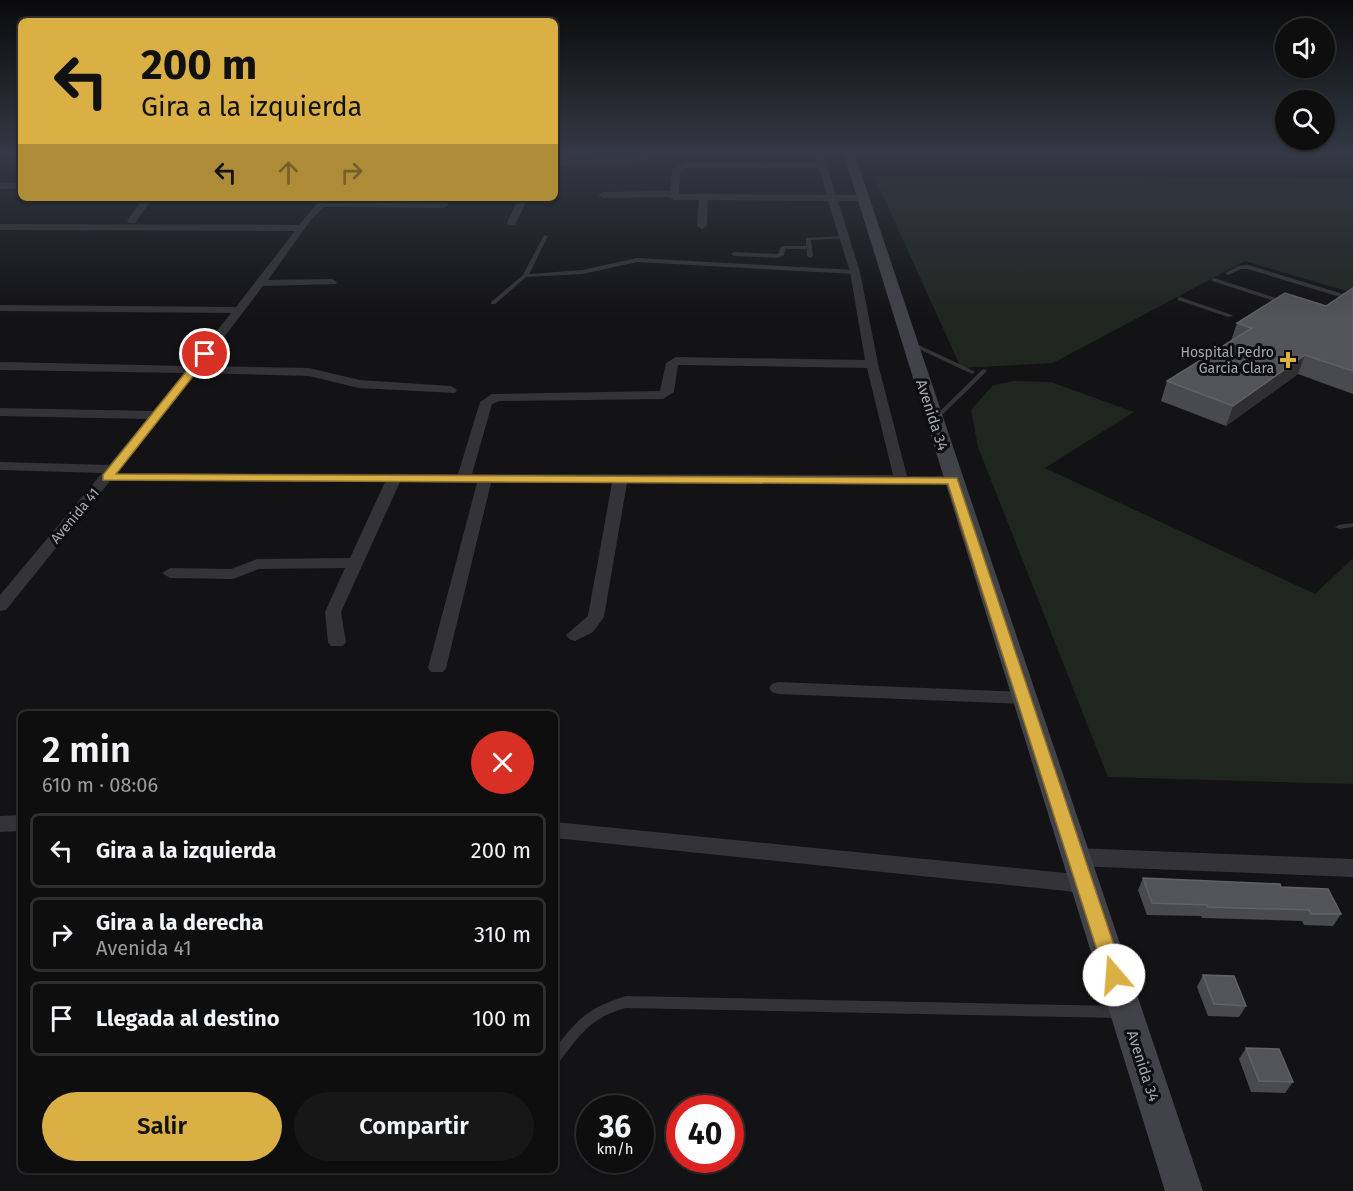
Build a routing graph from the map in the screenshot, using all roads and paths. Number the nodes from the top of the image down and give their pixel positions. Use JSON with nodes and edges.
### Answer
{"nodes":[{"id":1,"x":142,"y":208,"type":"edge"},
{"id":2,"x":319,"y":208,"type":"edge"},
{"id":3,"x":519,"y":208,"type":"edge"},
{"id":4,"x":703,"y":208,"type":"edge"},
{"id":5,"x":834,"y":208,"type":"edge"},
{"id":6,"x":865,"y":208,"type":"edge"},
{"id":7,"x":132,"y":222,"type":"junction"},
{"id":8,"x":512,"y":223,"type":"dead end"},
{"id":9,"x":304,"y":224,"type":"junction"},
{"id":10,"x":702,"y":226,"type":"dead end"},
{"id":11,"x":0,"y":227,"type":"edge"},
{"id":12,"x":546,"y":236,"type":"dead end"},
{"id":13,"x":844,"y":237,"type":"junction"},
{"id":14,"x":808,"y":248,"type":"junction"},
{"id":15,"x":734,"y":254,"type":"dead end"},
{"id":16,"x":810,"y":255,"type":"dead end"},
{"id":17,"x":855,"y":272,"type":"junction"},
{"id":18,"x":1228,"y":273,"type":"dead end"},
{"id":19,"x":525,"y":276,"type":"junction"},
{"id":20,"x":1214,"y":280,"type":"dead end"},
{"id":21,"x":332,"y":282,"type":"dead end"},
{"id":22,"x":261,"y":283,"type":"junction"},
{"id":23,"x":1180,"y":299,"type":"dead end"},
{"id":24,"x":1353,"y":299,"type":"edge"},
{"id":25,"x":493,"y":303,"type":"dead end"},
{"id":26,"x":1287,"y":304,"type":"edge"},
{"id":27,"x":0,"y":308,"type":"edge"},
{"id":28,"x":241,"y":310,"type":"junction"},
{"id":29,"x":1230,"y":316,"type":"dead end"},
{"id":30,"x":909,"y":343,"type":"junction"},
{"id":31,"x":872,"y":364,"type":"junction"},
{"id":32,"x":0,"y":366,"type":"edge"},
{"id":33,"x":193,"y":369,"type":"junction"},
{"id":34,"x":984,"y":371,"type":"dead end"},
{"id":35,"x":972,"y":372,"type":"dead end"},
{"id":36,"x":451,"y":390,"type":"dead end"},
{"id":37,"x":0,"y":412,"type":"edge"},
{"id":38,"x":156,"y":415,"type":"junction"},
{"id":39,"x":934,"y":421,"type":"junction"},
{"id":40,"x":0,"y":466,"type":"edge"},
{"id":41,"x":111,"y":473,"type":"junction"},
{"id":42,"x":395,"y":477,"type":"junction"},
{"id":43,"x":464,"y":478,"type":"junction"},
{"id":44,"x":484,"y":478,"type":"junction"},
{"id":45,"x":620,"y":480,"type":"junction"},
{"id":46,"x":953,"y":480,"type":"junction"},
{"id":47,"x":901,"y":481,"type":"junction"},
{"id":48,"x":1353,"y":525,"type":"edge"},
{"id":49,"x":1339,"y":527,"type":"dead end"},
{"id":50,"x":355,"y":563,"type":"junction"},
{"id":51,"x":170,"y":573,"type":"dead end"},
{"id":52,"x":7,"y":590,"type":"edge"},
{"id":53,"x":0,"y":606,"type":"edge"},
{"id":54,"x":575,"y":635,"type":"dead end"},
{"id":55,"x":337,"y":642,"type":"dead end"},
{"id":56,"x":437,"y":668,"type":"dead end"},
{"id":57,"x":778,"y":688,"type":"dead end"},
{"id":58,"x":1024,"y":698,"type":"junction"},
{"id":59,"x":18,"y":823,"type":"edge"},
{"id":60,"x":0,"y":824,"type":"edge"},
{"id":61,"x":558,"y":830,"type":"edge"},
{"id":62,"x":1075,"y":857,"type":"junction"},
{"id":63,"x":1353,"y":868,"type":"edge"},
{"id":64,"x":1085,"y":884,"type":"junction"},
{"id":65,"x":1126,"y":1012,"type":"junction"},
{"id":66,"x":558,"y":1054,"type":"edge"},
{"id":67,"x":1184,"y":1191,"type":"edge"}],
"edges":[{"from":1,"to":7,"type":"street"},
{"from":2,"to":9,"type":"street","name":"Avenida 41"},
{"from":3,"to":8,"type":"street"},
{"from":4,"to":10,"type":"street"},
{"from":5,"to":13,"type":"street"},
{"from":6,"to":30,"type":"street","name":"Avenida 34"},
{"from":7,"to":9,"type":"street"},
{"from":7,"to":11,"type":"street"},
{"from":9,"to":22,"type":"street","name":"Avenida 41"},
{"from":12,"to":19,"type":"lane"},
{"from":13,"to":14,"type":"lane"},
{"from":13,"to":17,"type":"street"},
{"from":14,"to":15,"type":"lane"},
{"from":14,"to":16,"type":"lane"},
{"from":17,"to":19,"type":"lane"},
{"from":17,"to":31,"type":"street"},
{"from":18,"to":24,"type":"lane"},
{"from":19,"to":25,"type":"lane"},
{"from":20,"to":26,"type":"lane"},
{"from":21,"to":22,"type":"street"},
{"from":22,"to":28,"type":"street","name":"Avenida 41"},
{"from":23,"to":29,"type":"lane"},
{"from":27,"to":28,"type":"street"},
{"from":28,"to":33,"type":"street","name":"Avenida 41"},
{"from":30,"to":35,"type":"lane"},
{"from":30,"to":39,"type":"street","name":"Avenida 34"},
{"from":31,"to":43,"type":"street"},
{"from":31,"to":47,"type":"street"},
{"from":32,"to":33,"type":"street"},
{"from":33,"to":36,"type":"street"},
{"from":33,"to":38,"type":"street","name":"Avenida 41"},
{"from":34,"to":39,"type":"lane"},
{"from":37,"to":38,"type":"street"},
{"from":38,"to":41,"type":"street","name":"Avenida 41"},
{"from":39,"to":46,"type":"street","name":"Avenida 34"},
{"from":40,"to":41,"type":"street"},
{"from":41,"to":42,"type":"street"},
{"from":41,"to":52,"type":"street","name":"Avenida 41"},
{"from":42,"to":43,"type":"street"},
{"from":42,"to":50,"type":"street"},
{"from":43,"to":44,"type":"street"},
{"from":44,"to":45,"type":"street"},
{"from":44,"to":56,"type":"street"},
{"from":45,"to":47,"type":"street"},
{"from":45,"to":54,"type":"street"},
{"from":46,"to":47,"type":"street"},
{"from":46,"to":58,"type":"street","name":"Avenida 34"},
{"from":48,"to":49,"type":"lane"},
{"from":50,"to":51,"type":"street"},
{"from":50,"to":55,"type":"street"},
{"from":52,"to":53,"type":"street","name":"Avenida 41"},
{"from":57,"to":58,"type":"street"},
{"from":58,"to":62,"type":"street","name":"Avenida 34"},
{"from":59,"to":60,"type":"street"},
{"from":61,"to":64,"type":"street"},
{"from":62,"to":63,"type":"street"},
{"from":62,"to":64,"type":"street","name":"Avenida 34"},
{"from":64,"to":65,"type":"street","name":"Avenida 34"},
{"from":65,"to":66,"type":"lane"},
{"from":65,"to":67,"type":"street","name":"Avenida 34"}]}
